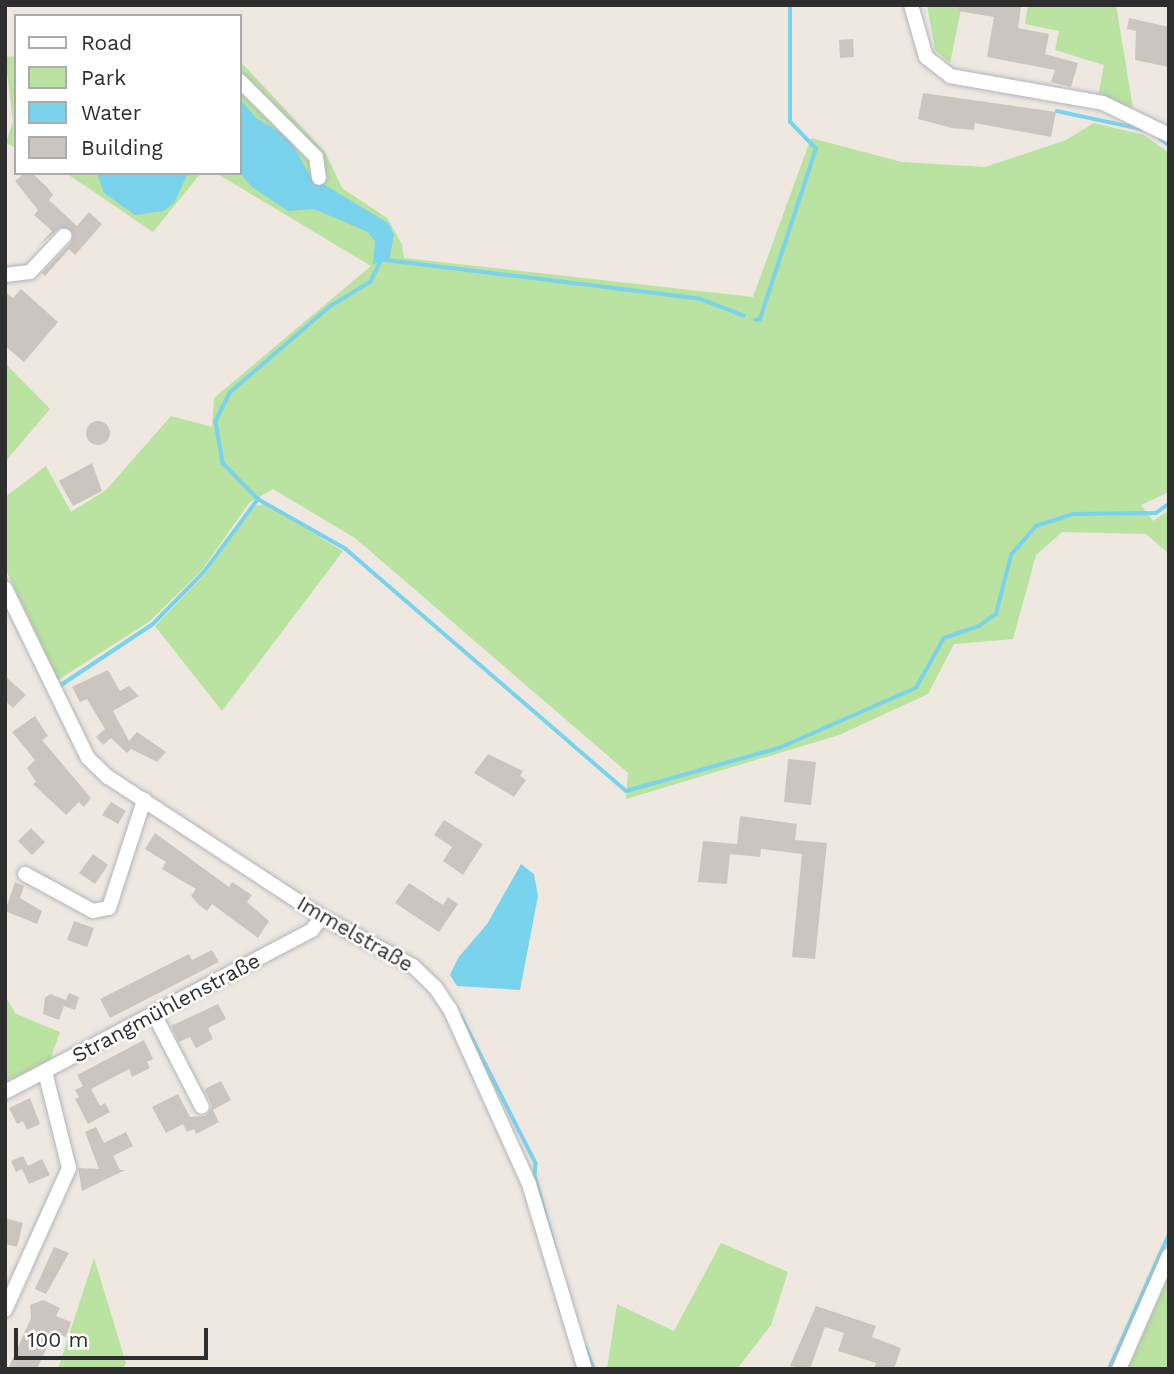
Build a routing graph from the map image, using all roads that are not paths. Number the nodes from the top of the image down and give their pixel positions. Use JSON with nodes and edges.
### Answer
{"nodes":[{"id":1,"x":911,"y":5,"type":"edge"},
{"id":2,"x":242,"y":83,"type":"edge"},
{"id":3,"x":1169,"y":135,"type":"edge"},
{"id":4,"x":319,"y":178,"type":"dead end"},
{"id":5,"x":64,"y":236,"type":"dead end"},
{"id":6,"x":5,"y":275,"type":"edge"},
{"id":7,"x":5,"y":589,"type":"edge"},
{"id":8,"x":144,"y":800,"type":"junction"},
{"id":9,"x":25,"y":874,"type":"dead end"},
{"id":10,"x":322,"y":917,"type":"junction"},
{"id":11,"x":155,"y":1016,"type":"junction"},
{"id":12,"x":45,"y":1072,"type":"junction"},
{"id":13,"x":5,"y":1091,"type":"edge"},
{"id":14,"x":202,"y":1107,"type":"dead end"},
{"id":15,"x":1169,"y":1255,"type":"edge"},
{"id":16,"x":5,"y":1310,"type":"edge"},
{"id":17,"x":585,"y":1369,"type":"edge"},
{"id":18,"x":1119,"y":1369,"type":"edge"}],
"edges":[{"from":1,"to":3,"type":"street"},
{"from":2,"to":4,"type":"street"},
{"from":5,"to":6,"type":"street"},
{"from":7,"to":8,"type":"street","name":"Immelstraße"},
{"from":8,"to":9,"type":"street"},
{"from":8,"to":10,"type":"street","name":"Immelstraße"},
{"from":10,"to":11,"type":"street","name":"Strangmühlenstraße"},
{"from":10,"to":17,"type":"street","name":"Immelstraße"},
{"from":11,"to":12,"type":"street","name":"Strangmühlenstraße"},
{"from":11,"to":14,"type":"street"},
{"from":12,"to":13,"type":"street","name":"Strangmühlenstraße"},
{"from":12,"to":16,"type":"street"},
{"from":15,"to":18,"type":"street"}]}
